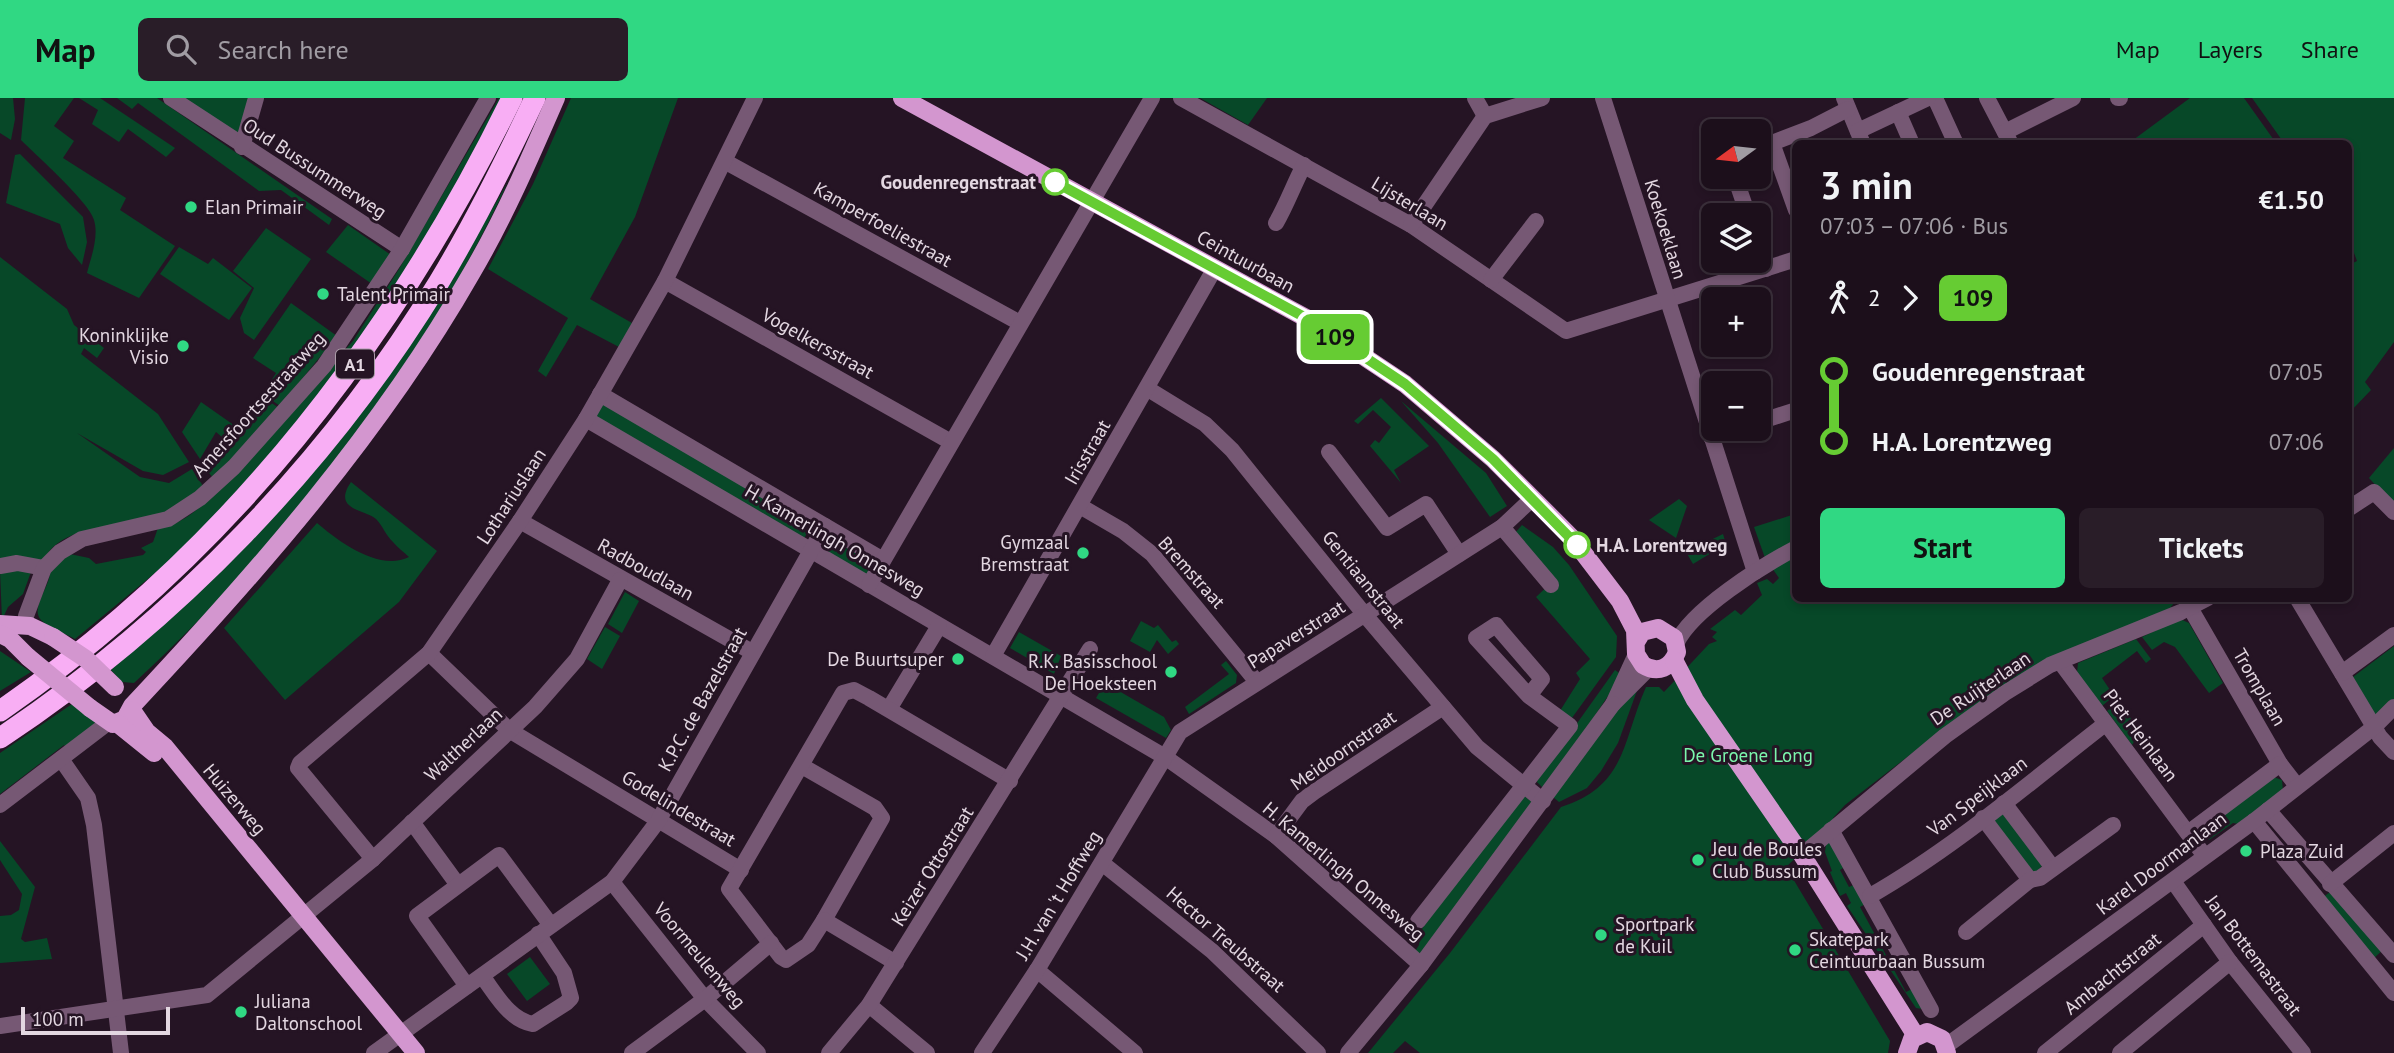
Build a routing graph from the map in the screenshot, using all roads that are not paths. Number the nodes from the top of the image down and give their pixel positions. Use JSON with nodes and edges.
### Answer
{"nodes":[{"id":1,"x":171,"y":98,"type":"edge"},
{"id":2,"x":257,"y":98,"type":"edge"},
{"id":3,"x":488,"y":98,"type":"edge"},
{"id":4,"x":512,"y":98,"type":"edge"},
{"id":5,"x":535,"y":98,"type":"edge"},
{"id":6,"x":556,"y":98,"type":"edge"},
{"id":7,"x":755,"y":98,"type":"edge"},
{"id":8,"x":902,"y":98,"type":"edge"},
{"id":9,"x":1152,"y":98,"type":"edge"},
{"id":10,"x":1181,"y":98,"type":"edge"},
{"id":11,"x":1475,"y":98,"type":"edge"},
{"id":12,"x":1542,"y":98,"type":"edge"},
{"id":13,"x":1602,"y":98,"type":"edge"},
{"id":14,"x":1928,"y":98,"type":"edge"},
{"id":15,"x":1935,"y":98,"type":"edge"},
{"id":16,"x":1987,"y":98,"type":"edge"},
{"id":17,"x":2073,"y":98,"type":"edge"},
{"id":18,"x":1846,"y":103,"type":"edge"},
{"id":19,"x":1898,"y":112,"type":"junction"},
{"id":20,"x":1485,"y":116,"type":"junction"},
{"id":21,"x":1814,"y":136,"type":"edge"},
{"id":22,"x":1860,"y":137,"type":"edge"},
{"id":23,"x":2008,"y":138,"type":"edge"},
{"id":24,"x":1792,"y":140,"type":"edge"},
{"id":25,"x":1792,"y":140,"type":"edge"},
{"id":26,"x":1910,"y":140,"type":"edge"},
{"id":27,"x":1954,"y":140,"type":"edge"},
{"id":28,"x":1771,"y":144,"type":"edge"},
{"id":29,"x":242,"y":147,"type":"junction"},
{"id":30,"x":1771,"y":158,"type":"edge"},
{"id":31,"x":726,"y":162,"type":"junction"},
{"id":32,"x":1304,"y":165,"type":"junction"},
{"id":33,"x":1091,"y":202,"type":"junction"},
{"id":34,"x":1792,"y":202,"type":"edge"},
{"id":35,"x":1536,"y":221,"type":"dead end"},
{"id":36,"x":1276,"y":223,"type":"dead end"},
{"id":37,"x":1411,"y":225,"type":"junction"},
{"id":38,"x":402,"y":249,"type":"junction"},
{"id":39,"x":1792,"y":260,"type":"edge"},
{"id":40,"x":1771,"y":267,"type":"edge"},
{"id":41,"x":1215,"y":268,"type":"junction"},
{"id":42,"x":1753,"y":273,"type":"edge"},
{"id":43,"x":1491,"y":279,"type":"junction"},
{"id":44,"x":665,"y":281,"type":"junction"},
{"id":45,"x":1667,"y":300,"type":"junction"},
{"id":46,"x":1020,"y":323,"type":"junction"},
{"id":47,"x":1148,"y":389,"type":"junction"},
{"id":48,"x":600,"y":394,"type":"junction"},
{"id":49,"x":1701,"y":406,"type":"edge"},
{"id":50,"x":1792,"y":411,"type":"edge"},
{"id":51,"x":1771,"y":418,"type":"edge"},
{"id":52,"x":586,"y":419,"type":"junction"},
{"id":53,"x":1712,"y":441,"type":"edge"},
{"id":54,"x":951,"y":442,"type":"junction"},
{"id":55,"x":1329,"y":452,"type":"dead end"},
{"id":56,"x":1533,"y":498,"type":"junction"},
{"id":57,"x":1080,"y":506,"type":"junction"},
{"id":58,"x":2352,"y":506,"type":"edge"},
{"id":59,"x":2394,"y":512,"type":"edge"},
{"id":60,"x":520,"y":522,"type":"junction"},
{"id":61,"x":825,"y":526,"type":"junction"},
{"id":62,"x":1502,"y":527,"type":"junction"},
{"id":63,"x":811,"y":550,"type":"junction"},
{"id":64,"x":1792,"y":550,"type":"edge"},
{"id":65,"x":1459,"y":554,"type":"junction"},
{"id":66,"x":883,"y":560,"type":"junction"},
{"id":67,"x":0,"y":566,"type":"edge"},
{"id":68,"x":44,"y":568,"type":"junction"},
{"id":69,"x":1755,"y":572,"type":"junction"},
{"id":70,"x":620,"y":580,"type":"junction"},
{"id":71,"x":1551,"y":584,"type":"dead end"},
{"id":72,"x":869,"y":585,"type":"junction"},
{"id":73,"x":1620,"y":601,"type":"junction"},
{"id":74,"x":2299,"y":602,"type":"edge"},
{"id":75,"x":2187,"y":603,"type":"edge"},
{"id":76,"x":1700,"y":613,"type":"junction"},
{"id":77,"x":1365,"y":615,"type":"junction"},
{"id":78,"x":0,"y":624,"type":"edge"},
{"id":79,"x":24,"y":626,"type":"junction"},
{"id":80,"x":939,"y":626,"type":"junction"},
{"id":81,"x":1658,"y":629,"type":"junction"},
{"id":82,"x":2394,"y":635,"type":"edge"},
{"id":83,"x":7,"y":639,"type":"edge"},
{"id":84,"x":1636,"y":648,"type":"junction"},
{"id":85,"x":1090,"y":649,"type":"dead end"},
{"id":86,"x":752,"y":652,"type":"junction"},
{"id":87,"x":429,"y":653,"type":"junction"},
{"id":88,"x":993,"y":656,"type":"junction"},
{"id":89,"x":1665,"y":660,"type":"junction"},
{"id":90,"x":2060,"y":663,"type":"junction"},
{"id":91,"x":2342,"y":673,"type":"junction"},
{"id":92,"x":1257,"y":682,"type":"junction"},
{"id":93,"x":1064,"y":696,"type":"junction"},
{"id":94,"x":1529,"y":696,"type":"dead end"},
{"id":95,"x":125,"y":699,"type":"junction"},
{"id":96,"x":1613,"y":704,"type":"junction"},
{"id":97,"x":1443,"y":707,"type":"junction"},
{"id":98,"x":2394,"y":707,"type":"edge"},
{"id":99,"x":889,"y":709,"type":"junction"},
{"id":100,"x":0,"y":711,"type":"edge"},
{"id":101,"x":114,"y":723,"type":"junction"},
{"id":102,"x":2105,"y":724,"type":"junction"},
{"id":103,"x":2374,"y":727,"type":"junction"},
{"id":104,"x":509,"y":730,"type":"junction"},
{"id":105,"x":0,"y":738,"type":"edge"},
{"id":106,"x":2394,"y":752,"type":"edge"},
{"id":107,"x":1165,"y":757,"type":"junction"},
{"id":108,"x":61,"y":759,"type":"junction"},
{"id":109,"x":2280,"y":764,"type":"junction"},
{"id":110,"x":802,"y":766,"type":"junction"},
{"id":111,"x":1010,"y":781,"type":"junction"},
{"id":112,"x":1522,"y":786,"type":"junction"},
{"id":113,"x":2297,"y":786,"type":"junction"},
{"id":114,"x":1543,"y":801,"type":"junction"},
{"id":115,"x":2004,"y":803,"type":"junction"},
{"id":116,"x":0,"y":805,"type":"edge"},
{"id":117,"x":2268,"y":810,"type":"junction"},
{"id":118,"x":1983,"y":818,"type":"junction"},
{"id":119,"x":658,"y":821,"type":"junction"},
{"id":120,"x":2254,"y":821,"type":"junction"},
{"id":121,"x":412,"y":822,"type":"junction"},
{"id":122,"x":2113,"y":825,"type":"dead end"},
{"id":123,"x":1831,"y":830,"type":"junction"},
{"id":124,"x":2188,"y":833,"type":"junction"},
{"id":125,"x":2394,"y":833,"type":"edge"},
{"id":126,"x":1276,"y":836,"type":"junction"},
{"id":127,"x":1802,"y":855,"type":"junction"},
{"id":128,"x":2204,"y":855,"type":"junction"},
{"id":129,"x":373,"y":859,"type":"junction"},
{"id":130,"x":1102,"y":863,"type":"junction"},
{"id":131,"x":2053,"y":868,"type":"junction"},
{"id":132,"x":741,"y":870,"type":"junction"},
{"id":133,"x":2030,"y":880,"type":"junction"},
{"id":134,"x":2173,"y":881,"type":"junction"},
{"id":135,"x":612,"y":882,"type":"junction"},
{"id":136,"x":2330,"y":884,"type":"junction"},
{"id":137,"x":458,"y":885,"type":"junction"},
{"id":138,"x":1870,"y":896,"type":"junction"},
{"id":139,"x":302,"y":918,"type":"junction"},
{"id":140,"x":824,"y":920,"type":"junction"},
{"id":141,"x":1418,"y":921,"type":"dead end"},
{"id":142,"x":2204,"y":925,"type":"junction"},
{"id":143,"x":544,"y":929,"type":"junction"},
{"id":144,"x":1966,"y":932,"type":"dead end"},
{"id":145,"x":771,"y":943,"type":"junction"},
{"id":146,"x":2393,"y":952,"type":"edge"},
{"id":147,"x":2230,"y":962,"type":"junction"},
{"id":148,"x":896,"y":963,"type":"junction"},
{"id":149,"x":1421,"y":965,"type":"junction"},
{"id":150,"x":1037,"y":970,"type":"junction"},
{"id":151,"x":482,"y":976,"type":"junction"},
{"id":152,"x":467,"y":986,"type":"junction"},
{"id":153,"x":2394,"y":993,"type":"edge"},
{"id":154,"x":705,"y":999,"type":"junction"},
{"id":155,"x":869,"y":1004,"type":"junction"},
{"id":156,"x":116,"y":1009,"type":"junction"},
{"id":157,"x":1931,"y":1010,"type":"dead end"},
{"id":158,"x":0,"y":1026,"type":"edge"},
{"id":159,"x":399,"y":1035,"type":"junction"},
{"id":160,"x":1916,"y":1036,"type":"junction"},
{"id":161,"x":1947,"y":1050,"type":"edge"},
{"id":162,"x":121,"y":1053,"type":"edge"},
{"id":163,"x":374,"y":1053,"type":"edge"},
{"id":164,"x":405,"y":1053,"type":"edge"},
{"id":165,"x":416,"y":1053,"type":"edge"},
{"id":166,"x":632,"y":1053,"type":"edge"},
{"id":167,"x":758,"y":1053,"type":"edge"},
{"id":168,"x":829,"y":1053,"type":"edge"},
{"id":169,"x":927,"y":1053,"type":"edge"},
{"id":170,"x":982,"y":1053,"type":"edge"},
{"id":171,"x":1135,"y":1053,"type":"edge"},
{"id":172,"x":1318,"y":1053,"type":"edge"},
{"id":173,"x":1348,"y":1053,"type":"edge"},
{"id":174,"x":1907,"y":1053,"type":"edge"},
{"id":175,"x":2045,"y":1053,"type":"edge"},
{"id":176,"x":2120,"y":1053,"type":"edge"},
{"id":177,"x":2303,"y":1053,"type":"edge"}],
"edges":[{"from":1,"to":29,"type":"street","name":"Oud Bussummerweg"},
{"from":2,"to":29,"type":"street"},
{"from":3,"to":38,"type":"street","name":"Amersfoortsestraatweg"},
{"from":4,"to":100,"type":"highway","number":"A1"},
{"from":5,"to":105,"type":"highway","number":"A1"},
{"from":6,"to":95,"type":"main road"},
{"from":7,"to":31,"type":"street","name":"Lothariuslaan"},
{"from":8,"to":33,"type":"main road","name":"Ceintuurbaan"},
{"from":9,"to":33,"type":"street"},
{"from":10,"to":32,"type":"street","name":"Lijsterlaan"},
{"from":11,"to":20,"type":"street"},
{"from":12,"to":20,"type":"street"},
{"from":13,"to":45,"type":"street","name":"Koekoeklaan"},
{"from":14,"to":19,"type":"street"},
{"from":15,"to":27,"type":"street"},
{"from":16,"to":23,"type":"street"},
{"from":17,"to":23,"type":"street"},
{"from":18,"to":21,"type":"street"},
{"from":18,"to":22,"type":"street"},
{"from":19,"to":22,"type":"street"},
{"from":19,"to":26,"type":"street"},
{"from":20,"to":37,"type":"street"},
{"from":21,"to":24,"type":"street"},
{"from":25,"to":28,"type":"street"},
{"from":29,"to":38,"type":"street","name":"Oud Bussummerweg"},
{"from":30,"to":34,"type":"street"},
{"from":31,"to":44,"type":"street","name":"Lothariuslaan"},
{"from":31,"to":46,"type":"street","name":"Kamperfoeliestraat"},
{"from":32,"to":36,"type":"street"},
{"from":32,"to":37,"type":"street","name":"Lijsterlaan"},
{"from":33,"to":41,"type":"main road","name":"Ceintuurbaan"},
{"from":33,"to":46,"type":"street"},
{"from":35,"to":43,"type":"street"},
{"from":37,"to":43,"type":"street","name":"Lijsterlaan"},
{"from":38,"to":68,"type":"street","name":"Amersfoortsestraatweg"},
{"from":39,"to":40,"type":"street"},
{"from":41,"to":47,"type":"street","name":"Irisstraat"},
{"from":41,"to":56,"type":"main road","name":"Ceintuurbaan"},
{"from":42,"to":45,"type":"street"},
{"from":43,"to":45,"type":"street","name":"Lijsterlaan"},
{"from":44,"to":48,"type":"street","name":"Lothariuslaan"},
{"from":44,"to":54,"type":"street","name":"Vogelkersstraat"},
{"from":45,"to":49,"type":"street","name":"Koekoeklaan"},
{"from":46,"to":54,"type":"street"},
{"from":47,"to":57,"type":"street","name":"Irisstraat"},
{"from":47,"to":77,"type":"street","name":"Gentiaanstraat"},
{"from":48,"to":52,"type":"street","name":"Lothariuslaan"},
{"from":48,"to":61,"type":"street","name":"H. Kamerlingh Onnesweg"},
{"from":50,"to":51,"type":"street"},
{"from":52,"to":60,"type":"street","name":"Lothariuslaan"},
{"from":52,"to":63,"type":"street","name":"H. Kamerlingh Onnesweg"},
{"from":53,"to":69,"type":"street","name":"Koekoeklaan"},
{"from":54,"to":66,"type":"street"},
{"from":55,"to":65,"type":"street"},
{"from":56,"to":62,"type":"street","name":"Papaverstraat"},
{"from":56,"to":73,"type":"main road","name":"Ceintuurbaan"},
{"from":57,"to":88,"type":"street","name":"Irisstraat"},
{"from":57,"to":92,"type":"street","name":"Bremstraat"},
{"from":58,"to":59,"type":"street"},
{"from":60,"to":70,"type":"street","name":"Radboudlaan"},
{"from":60,"to":87,"type":"street","name":"Lothariuslaan"},
{"from":61,"to":63,"type":"street","name":"K.P.C. de Bazelstraat"},
{"from":61,"to":66,"type":"street","name":"H. Kamerlingh Onnesweg"},
{"from":62,"to":65,"type":"street","name":"Papaverstraat"},
{"from":62,"to":71,"type":"street"},
{"from":63,"to":72,"type":"street","name":"H. Kamerlingh Onnesweg"},
{"from":63,"to":86,"type":"street","name":"K.P.C. de Bazelstraat"},
{"from":64,"to":69,"type":"street"},
{"from":65,"to":77,"type":"street","name":"Papaverstraat"},
{"from":66,"to":72,"type":"street"},
{"from":67,"to":68,"type":"street"},
{"from":68,"to":79,"type":"street","name":"Amersfoortsestraatweg"},
{"from":69,"to":76,"type":"street"},
{"from":70,"to":86,"type":"street","name":"Radboudlaan"},
{"from":70,"to":104,"type":"street","name":"Waltherlaan"},
{"from":72,"to":80,"type":"street","name":"H. Kamerlingh Onnesweg"},
{"from":73,"to":81,"type":"main road","name":"Ceintuurbaan"},
{"from":73,"to":84,"type":"main road","name":"Ceintuurbaan"},
{"from":74,"to":91,"type":"street"},
{"from":75,"to":90,"type":"street","name":"De Ruijterlaan"},
{"from":75,"to":109,"type":"street","name":"Tromplaan"},
{"from":76,"to":81,"type":"street"},
{"from":76,"to":89,"type":"street"},
{"from":77,"to":92,"type":"street","name":"Papaverstraat"},
{"from":77,"to":97,"type":"street","name":"Gentiaanstraat"},
{"from":78,"to":79,"type":"main road"},
{"from":79,"to":83,"type":"main road"},
{"from":79,"to":95,"type":"main road","name":"Huizerweg","bridge":true},
{"from":80,"to":88,"type":"street","name":"H. Kamerlingh Onnesweg"},
{"from":80,"to":99,"type":"street"},
{"from":81,"to":84,"type":"main road"},
{"from":81,"to":89,"type":"main road","name":"Ceintuurbaan"},
{"from":82,"to":91,"type":"street"},
{"from":83,"to":101,"type":"main road","name":"Huizerweg","bridge":true},
{"from":84,"to":89,"type":"main road"},
{"from":84,"to":96,"type":"street"},
{"from":85,"to":93,"type":"street"},
{"from":86,"to":119,"type":"street","name":"K.P.C. de Bazelstraat"},
{"from":87,"to":104,"type":"street","name":"Godelindestraat"},
{"from":87,"to":129,"type":"street","name":"Lothariuslaan"},
{"from":88,"to":93,"type":"street","name":"H. Kamerlingh Onnesweg"},
{"from":89,"to":96,"type":"street"},
{"from":89,"to":127,"type":"main road"},
{"from":90,"to":102,"type":"street","name":"Piet Heinlaan"},
{"from":90,"to":123,"type":"street","name":"De Ruijterlaan"},
{"from":91,"to":103,"type":"street"},
{"from":92,"to":107,"type":"street","name":"Papaverstraat"},
{"from":93,"to":107,"type":"street","name":"H. Kamerlingh Onnesweg"},
{"from":93,"to":111,"type":"street","name":"Keizer Ottostraat"},
{"from":94,"to":112,"type":"street"},
{"from":95,"to":101,"type":"main road"},
{"from":95,"to":139,"type":"main road","name":"Huizerweg"},
{"from":96,"to":114,"type":"street"},
{"from":97,"to":112,"type":"street","name":"Gentiaanstraat"},
{"from":97,"to":126,"type":"street","name":"Meidoornstraat"},
{"from":98,"to":103,"type":"street","name":"Karel Doormanlaan"},
{"from":99,"to":110,"type":"street"},
{"from":99,"to":111,"type":"street"},
{"from":101,"to":108,"type":"street"},
{"from":101,"to":139,"type":"main road","name":"Huizerweg"},
{"from":102,"to":115,"type":"street","name":"Van Speijklaan"},
{"from":102,"to":124,"type":"street","name":"Piet Heinlaan"},
{"from":103,"to":106,"type":"street"},
{"from":103,"to":113,"type":"street","name":"Karel Doormanlaan"},
{"from":104,"to":119,"type":"street","name":"Godelindestraat"},
{"from":104,"to":121,"type":"street","name":"Waltherlaan"},
{"from":107,"to":126,"type":"street","name":"H. Kamerlingh Onnesweg"},
{"from":107,"to":130,"type":"street","name":"J.H. van 't Hoffweg"},
{"from":108,"to":116,"type":"street"},
{"from":108,"to":156,"type":"street"},
{"from":109,"to":113,"type":"street","name":"Tromplaan"},
{"from":109,"to":124,"type":"street"},
{"from":110,"to":132,"type":"street"},
{"from":110,"to":140,"type":"street"},
{"from":111,"to":148,"type":"street","name":"Keizer Ottostraat"},
{"from":112,"to":114,"type":"street","name":"Gentiaanstraat"},
{"from":112,"to":141,"type":"street"},
{"from":113,"to":117,"type":"street","name":"Karel Doormanlaan"},
{"from":114,"to":149,"type":"street"},
{"from":115,"to":118,"type":"street","name":"Van Speijklaan"},
{"from":115,"to":131,"type":"street"},
{"from":117,"to":120,"type":"street","name":"Karel Doormanlaan"},
{"from":117,"to":136,"type":"street"},
{"from":118,"to":133,"type":"street"},
{"from":118,"to":138,"type":"street","name":"Van Speijklaan"},
{"from":119,"to":132,"type":"street","name":"Godelindestraat"},
{"from":119,"to":135,"type":"street","name":"K.P.C. de Bazelstraat"},
{"from":120,"to":128,"type":"street","name":"Karel Doormanlaan"},
{"from":120,"to":153,"type":"street"},
{"from":121,"to":129,"type":"street","name":"Waltherlaan"},
{"from":121,"to":137,"type":"street"},
{"from":122,"to":131,"type":"street"},
{"from":123,"to":127,"type":"street","name":"De Ruijterlaan"},
{"from":123,"to":138,"type":"street"},
{"from":124,"to":128,"type":"street","name":"Piet Heinlaan"},
{"from":125,"to":136,"type":"street"},
{"from":126,"to":149,"type":"street","name":"H. Kamerlingh Onnesweg"},
{"from":127,"to":160,"type":"main road"},
{"from":128,"to":134,"type":"street","name":"Karel Doormanlaan"},
{"from":129,"to":139,"type":"street","name":"Waltherlaan"},
{"from":130,"to":150,"type":"street","name":"J.H. van 't Hoffweg"},
{"from":130,"to":172,"type":"street","name":"Hector Treubstraat"},
{"from":131,"to":133,"type":"street"},
{"from":132,"to":145,"type":"street","name":"Godelindestraat"},
{"from":133,"to":144,"type":"street"},
{"from":134,"to":142,"type":"street","name":"Jan Bottemastraat"},
{"from":134,"to":161,"type":"street","name":"Karel Doormanlaan"},
{"from":135,"to":143,"type":"street","name":"K.P.C. de Bazelstraat"},
{"from":135,"to":154,"type":"street","name":"Voormeulenweg"},
{"from":136,"to":146,"type":"street"},
{"from":137,"to":143,"type":"street"},
{"from":137,"to":152,"type":"street"},
{"from":138,"to":157,"type":"street"},
{"from":139,"to":156,"type":"street","name":"Waltherlaan"},
{"from":139,"to":159,"type":"main road","name":"Huizerweg"},
{"from":140,"to":145,"type":"street"},
{"from":140,"to":148,"type":"street"},
{"from":142,"to":147,"type":"street","name":"Jan Bottemastraat"},
{"from":142,"to":175,"type":"street","name":"Ambachtstraat"},
{"from":143,"to":151,"type":"street","name":"K.P.C. de Bazelstraat"},
{"from":143,"to":151,"type":"street"},
{"from":145,"to":154,"type":"street"},
{"from":147,"to":176,"type":"street"},
{"from":147,"to":177,"type":"street","name":"Jan Bottemastraat"},
{"from":148,"to":155,"type":"street","name":"Keizer Ottostraat"},
{"from":149,"to":173,"type":"street"},
{"from":150,"to":170,"type":"street","name":"J.H. van 't Hoffweg"},
{"from":150,"to":171,"type":"street"},
{"from":151,"to":152,"type":"street","name":"K.P.C. de Bazelstraat"},
{"from":152,"to":159,"type":"street","name":"K.P.C. de Bazelstraat"},
{"from":154,"to":166,"type":"street"},
{"from":154,"to":167,"type":"street","name":"Voormeulenweg"},
{"from":155,"to":168,"type":"street","name":"Keizer Ottostraat"},
{"from":155,"to":169,"type":"street"},
{"from":156,"to":158,"type":"street","name":"Waltherlaan"},
{"from":156,"to":162,"type":"street"},
{"from":159,"to":163,"type":"street","name":"K.P.C. de Bazelstraat"},
{"from":159,"to":164,"type":"main road","name":"Huizerweg"},
{"from":159,"to":165,"type":"main road","name":"Huizerweg"},
{"from":160,"to":161,"type":"main road"},
{"from":160,"to":174,"type":"main road"}]}
